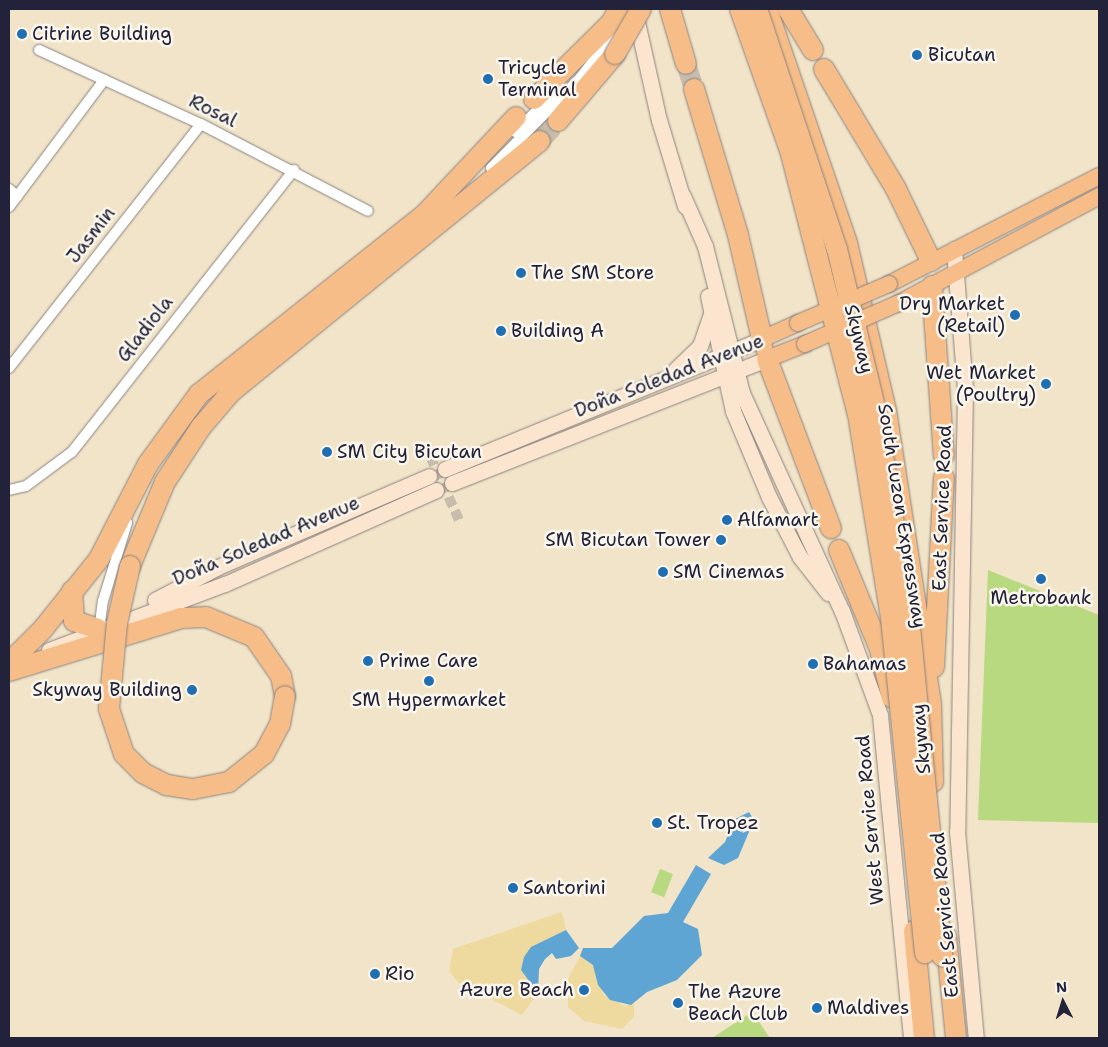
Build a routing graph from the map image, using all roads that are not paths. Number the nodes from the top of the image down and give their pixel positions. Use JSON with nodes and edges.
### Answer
{"nodes":[{"id":1,"x":619,"y":9,"type":"edge"},
{"id":2,"x":623,"y":9,"type":"edge"},
{"id":3,"x":635,"y":9,"type":"edge"},
{"id":4,"x":640,"y":9,"type":"edge"},
{"id":5,"x":670,"y":9,"type":"edge"},
{"id":6,"x":733,"y":9,"type":"edge"},
{"id":7,"x":740,"y":9,"type":"edge"},
{"id":8,"x":758,"y":9,"type":"edge"},
{"id":9,"x":767,"y":9,"type":"edge"},
{"id":10,"x":788,"y":9,"type":"edge"},
{"id":11,"x":39,"y":50,"type":"dead end"},
{"id":12,"x":813,"y":50,"type":"dead end"},
{"id":13,"x":686,"y":64,"type":"tunnel mouth"},
{"id":14,"x":824,"y":69,"type":"dead end"},
{"id":15,"x":104,"y":80,"type":"junction"},
{"id":16,"x":694,"y":89,"type":"tunnel mouth"},
{"id":17,"x":534,"y":99,"type":"dead end"},
{"id":18,"x":516,"y":117,"type":"dead end"},
{"id":19,"x":558,"y":121,"type":"tunnel mouth"},
{"id":20,"x":200,"y":124,"type":"junction"},
{"id":21,"x":540,"y":141,"type":"tunnel mouth"},
{"id":22,"x":294,"y":170,"type":"junction"},
{"id":23,"x":1099,"y":176,"type":"edge"},
{"id":24,"x":9,"y":189,"type":"edge"},
{"id":25,"x":17,"y":196,"type":"junction"},
{"id":26,"x":682,"y":196,"type":"junction"},
{"id":27,"x":1099,"y":196,"type":"edge"},
{"id":28,"x":9,"y":207,"type":"edge"},
{"id":29,"x":368,"y":211,"type":"dead end"},
{"id":30,"x":414,"y":238,"type":"junction"},
{"id":31,"x":954,"y":249,"type":"junction"},
{"id":32,"x":931,"y":261,"type":"junction"},
{"id":33,"x":958,"y":271,"type":"junction"},
{"id":34,"x":932,"y":286,"type":"junction"},
{"id":35,"x":712,"y":310,"type":"junction"},
{"id":36,"x":762,"y":339,"type":"junction"},
{"id":37,"x":728,"y":354,"type":"junction"},
{"id":38,"x":767,"y":359,"type":"junction"},
{"id":39,"x":9,"y":368,"type":"edge"},
{"id":40,"x":732,"y":375,"type":"junction"},
{"id":41,"x":662,"y":380,"type":"junction"},
{"id":42,"x":944,"y":456,"type":"dead end"},
{"id":43,"x":445,"y":469,"type":"dead end"},
{"id":44,"x":429,"y":476,"type":"dead end"},
{"id":45,"x":944,"y":478,"type":"dead end"},
{"id":46,"x":452,"y":483,"type":"dead end"},
{"id":47,"x":9,"y":490,"type":"edge"},
{"id":48,"x":436,"y":490,"type":"dead end"},
{"id":49,"x":831,"y":528,"type":"dead end"},
{"id":50,"x":839,"y":550,"type":"dead end"},
{"id":51,"x":73,"y":590,"type":"junction"},
{"id":52,"x":104,"y":631,"type":"junction"},
{"id":53,"x":9,"y":663,"type":"edge"},
{"id":54,"x":9,"y":670,"type":"edge"},
{"id":55,"x":892,"y":698,"type":"junction"},
{"id":56,"x":931,"y":704,"type":"junction"},
{"id":57,"x":911,"y":1038,"type":"edge"},
{"id":58,"x":924,"y":1038,"type":"edge"},
{"id":59,"x":934,"y":1038,"type":"edge"},
{"id":60,"x":949,"y":1038,"type":"edge"},
{"id":61,"x":956,"y":1038,"type":"edge"},
{"id":62,"x":976,"y":1038,"type":"edge"}],
"edges":[{"from":1,"to":17,"type":"highway"},
{"from":2,"to":30,"type":"street"},
{"from":3,"to":26,"type":"main road","name":"West Service Road"},
{"from":3,"to":30,"type":"street"},
{"from":4,"to":19,"type":"highway","bridge":true},
{"from":5,"to":13,"type":"highway"},
{"from":6,"to":55,"type":"highway","name":"South Luzon Expressway"},
{"from":7,"to":59,"type":"highway","name":"Skyway","bridge":true},
{"from":8,"to":60,"type":"highway","name":"Skyway","bridge":true},
{"from":9,"to":56,"type":"highway","name":"South Luzon Expressway"},
{"from":10,"to":12,"type":"highway"},
{"from":11,"to":15,"type":"street","name":"Rosal"},
{"from":14,"to":32,"type":"highway"},
{"from":15,"to":20,"type":"street","name":"Rosal"},
{"from":15,"to":25,"type":"street"},
{"from":16,"to":36,"type":"highway"},
{"from":18,"to":51,"type":"highway"},
{"from":20,"to":22,"type":"street","name":"Rosal"},
{"from":20,"to":39,"type":"street","name":"Jasmin"},
{"from":21,"to":52,"type":"highway","bridge":true},
{"from":22,"to":29,"type":"street","name":"Rosal"},
{"from":22,"to":47,"type":"street","name":"Gladiola"},
{"from":23,"to":31,"type":"main road","name":"Doña Soledad Avenue"},
{"from":24,"to":25,"type":"street"},
{"from":25,"to":28,"type":"street"},
{"from":26,"to":35,"type":"main road","name":"West Service Road"},
{"from":26,"to":37,"type":"main road","name":"West Service Road"},
{"from":27,"to":33,"type":"main road","name":"Doña Soledad Avenue"},
{"from":30,"to":52,"type":"street"},
{"from":31,"to":32,"type":"main road","name":"Doña Soledad Avenue"},
{"from":31,"to":33,"type":"main road","name":"East Service Road"},
{"from":32,"to":34,"type":"main road"},
{"from":32,"to":36,"type":"main road","name":"Doña Soledad Avenue","bridge":true},
{"from":33,"to":34,"type":"main road","name":"Doña Soledad Avenue"},
{"from":33,"to":62,"type":"main road","name":"East Service Road"},
{"from":34,"to":38,"type":"main road","name":"Doña Soledad Avenue","bridge":true},
{"from":34,"to":42,"type":"highway"},
{"from":35,"to":37,"type":"main road","name":"West Service Road"},
{"from":35,"to":41,"type":"main road"},
{"from":36,"to":37,"type":"main road","name":"Doña Soledad Avenue"},
{"from":36,"to":38,"type":"main road"},
{"from":37,"to":40,"type":"main road","name":"West Service Road"},
{"from":37,"to":41,"type":"main road","name":"Doña Soledad Avenue"},
{"from":38,"to":40,"type":"main road","name":"Doña Soledad Avenue"},
{"from":38,"to":49,"type":"highway"},
{"from":40,"to":46,"type":"main road","name":"Doña Soledad Avenue"},
{"from":40,"to":57,"type":"main road","name":"West Service Road"},
{"from":41,"to":43,"type":"main road","name":"Doña Soledad Avenue"},
{"from":44,"to":52,"type":"main road","name":"Doña Soledad Avenue"},
{"from":45,"to":56,"type":"highway"},
{"from":48,"to":52,"type":"main road","name":"Doña Soledad Avenue"},
{"from":50,"to":55,"type":"highway"},
{"from":51,"to":52,"type":"highway"},
{"from":51,"to":53,"type":"highway"},
{"from":52,"to":54,"type":"highway"},
{"from":55,"to":58,"type":"highway","name":"South Luzon Expressway"},
{"from":56,"to":61,"type":"highway","name":"South Luzon Expressway"}]}
